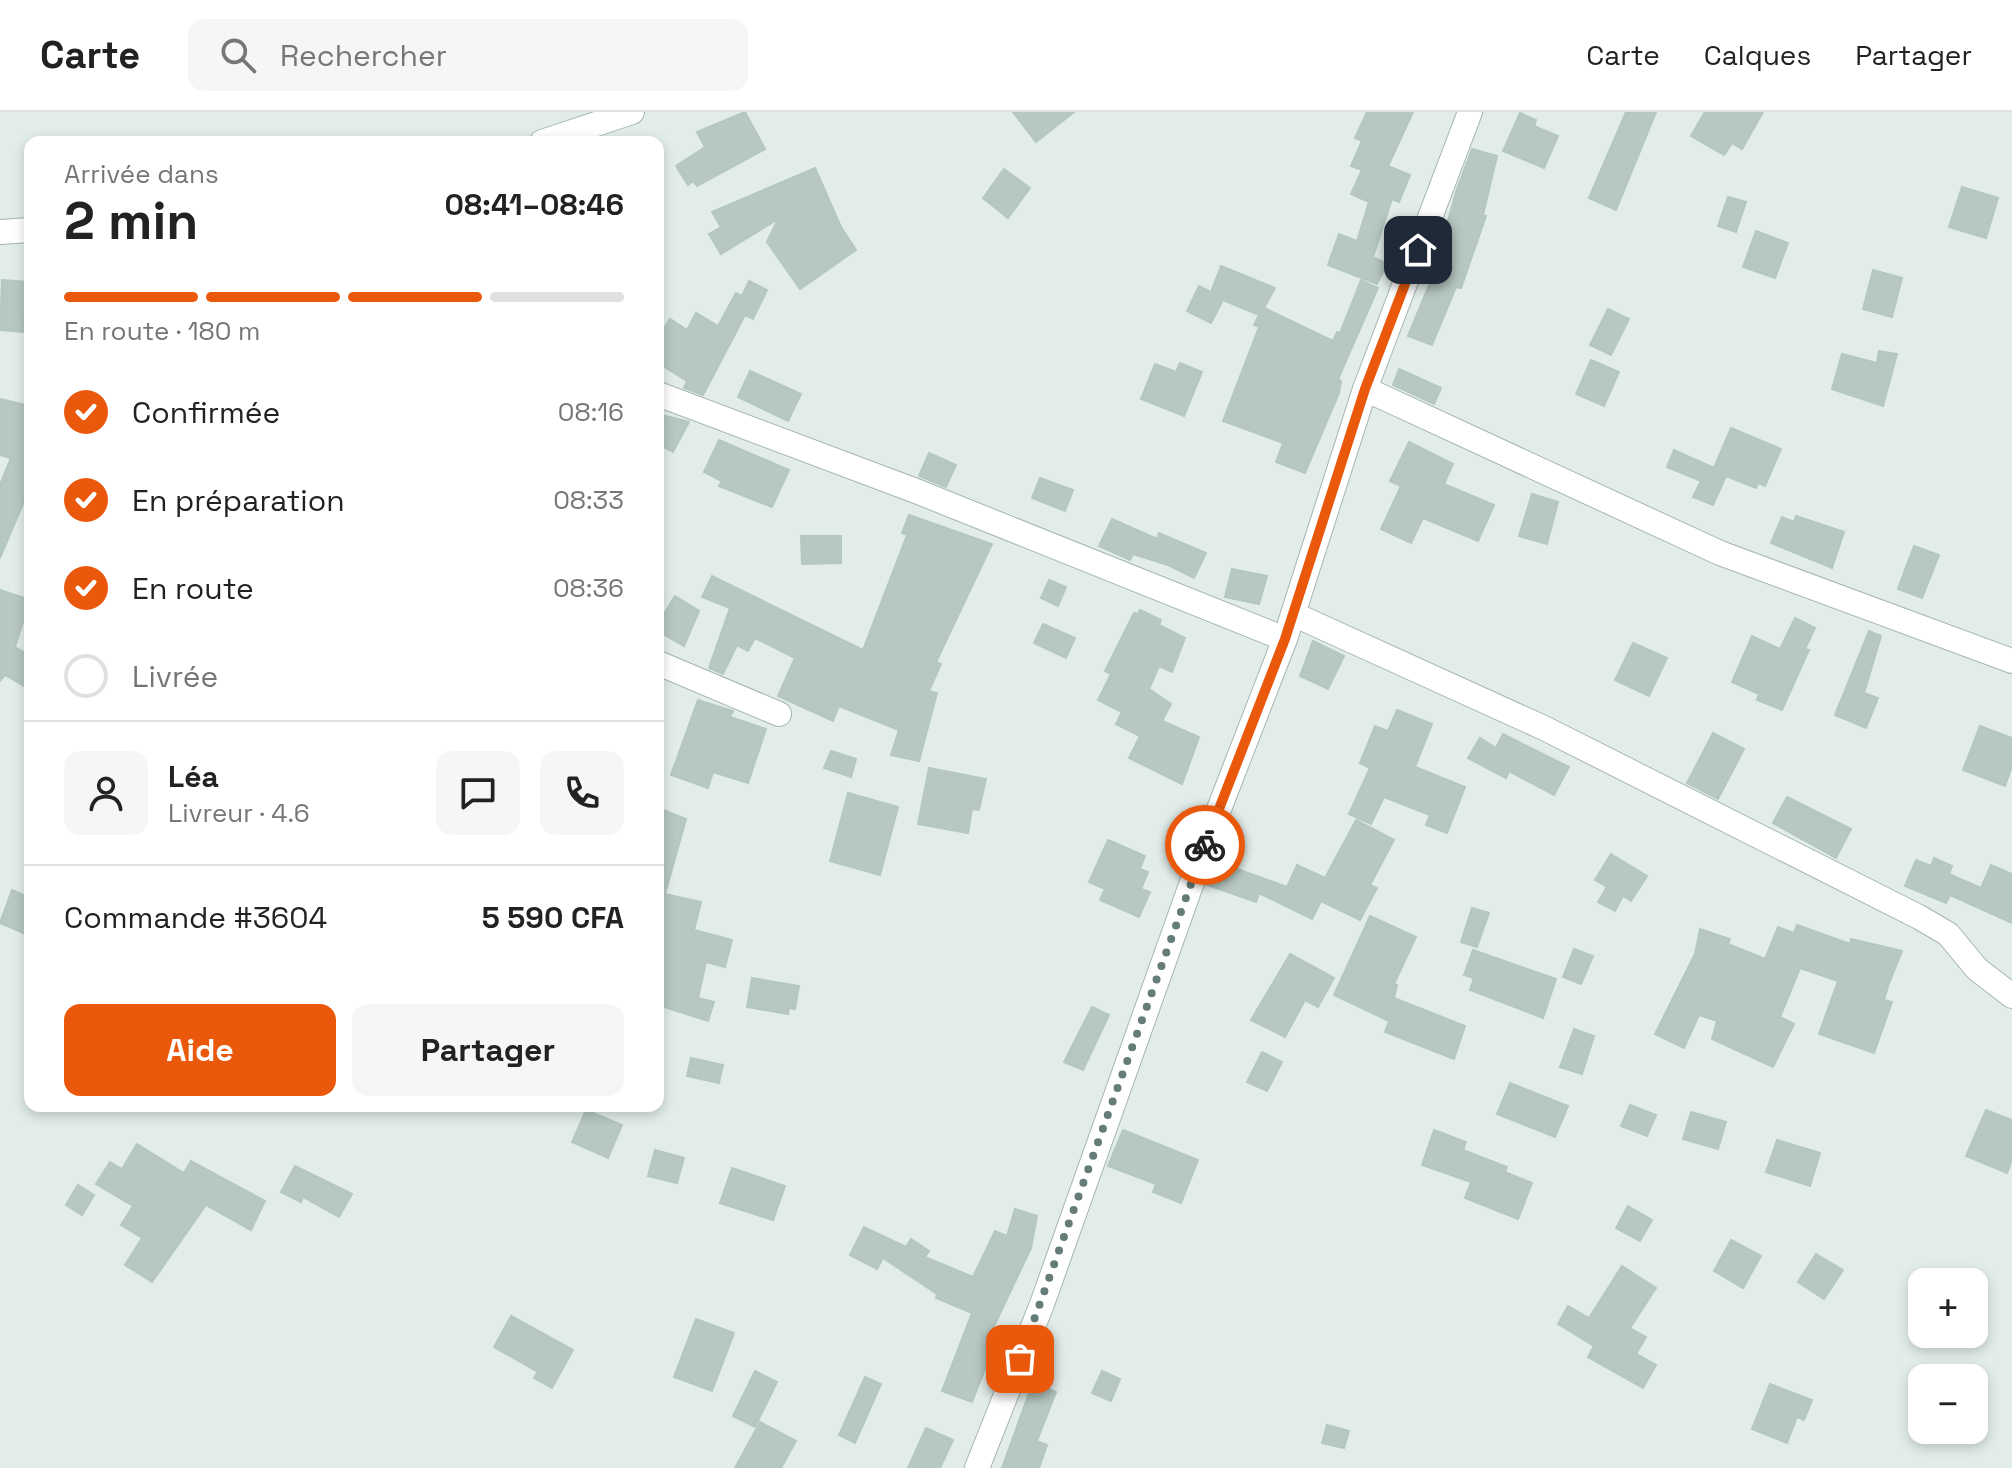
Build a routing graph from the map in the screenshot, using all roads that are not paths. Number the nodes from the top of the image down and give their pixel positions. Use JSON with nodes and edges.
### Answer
{"nodes":[{"id":1,"x":632,"y":112,"type":"edge"},
{"id":2,"x":1470,"y":112,"type":"edge"},
{"id":3,"x":560,"y":136,"type":"edge"},
{"id":4,"x":24,"y":230,"type":"edge"},
{"id":5,"x":0,"y":232,"type":"edge"},
{"id":6,"x":1365,"y":389,"type":"junction"},
{"id":7,"x":664,"y":396,"type":"edge"},
{"id":8,"x":1293,"y":614,"type":"junction"},
{"id":9,"x":1285,"y":639,"type":"junction"},
{"id":10,"x":2012,"y":661,"type":"edge"},
{"id":11,"x":664,"y":666,"type":"edge"},
{"id":12,"x":779,"y":714,"type":"dead end"},
{"id":13,"x":2012,"y":996,"type":"edge"},
{"id":14,"x":977,"y":1468,"type":"edge"}],
"edges":[{"from":1,"to":3,"type":"street"},
{"from":2,"to":6,"type":"street"},
{"from":4,"to":5,"type":"street"},
{"from":6,"to":8,"type":"street"},
{"from":6,"to":10,"type":"street"},
{"from":7,"to":9,"type":"street"},
{"from":8,"to":9,"type":"street"},
{"from":8,"to":13,"type":"street"},
{"from":9,"to":14,"type":"street"},
{"from":11,"to":12,"type":"street"}]}
